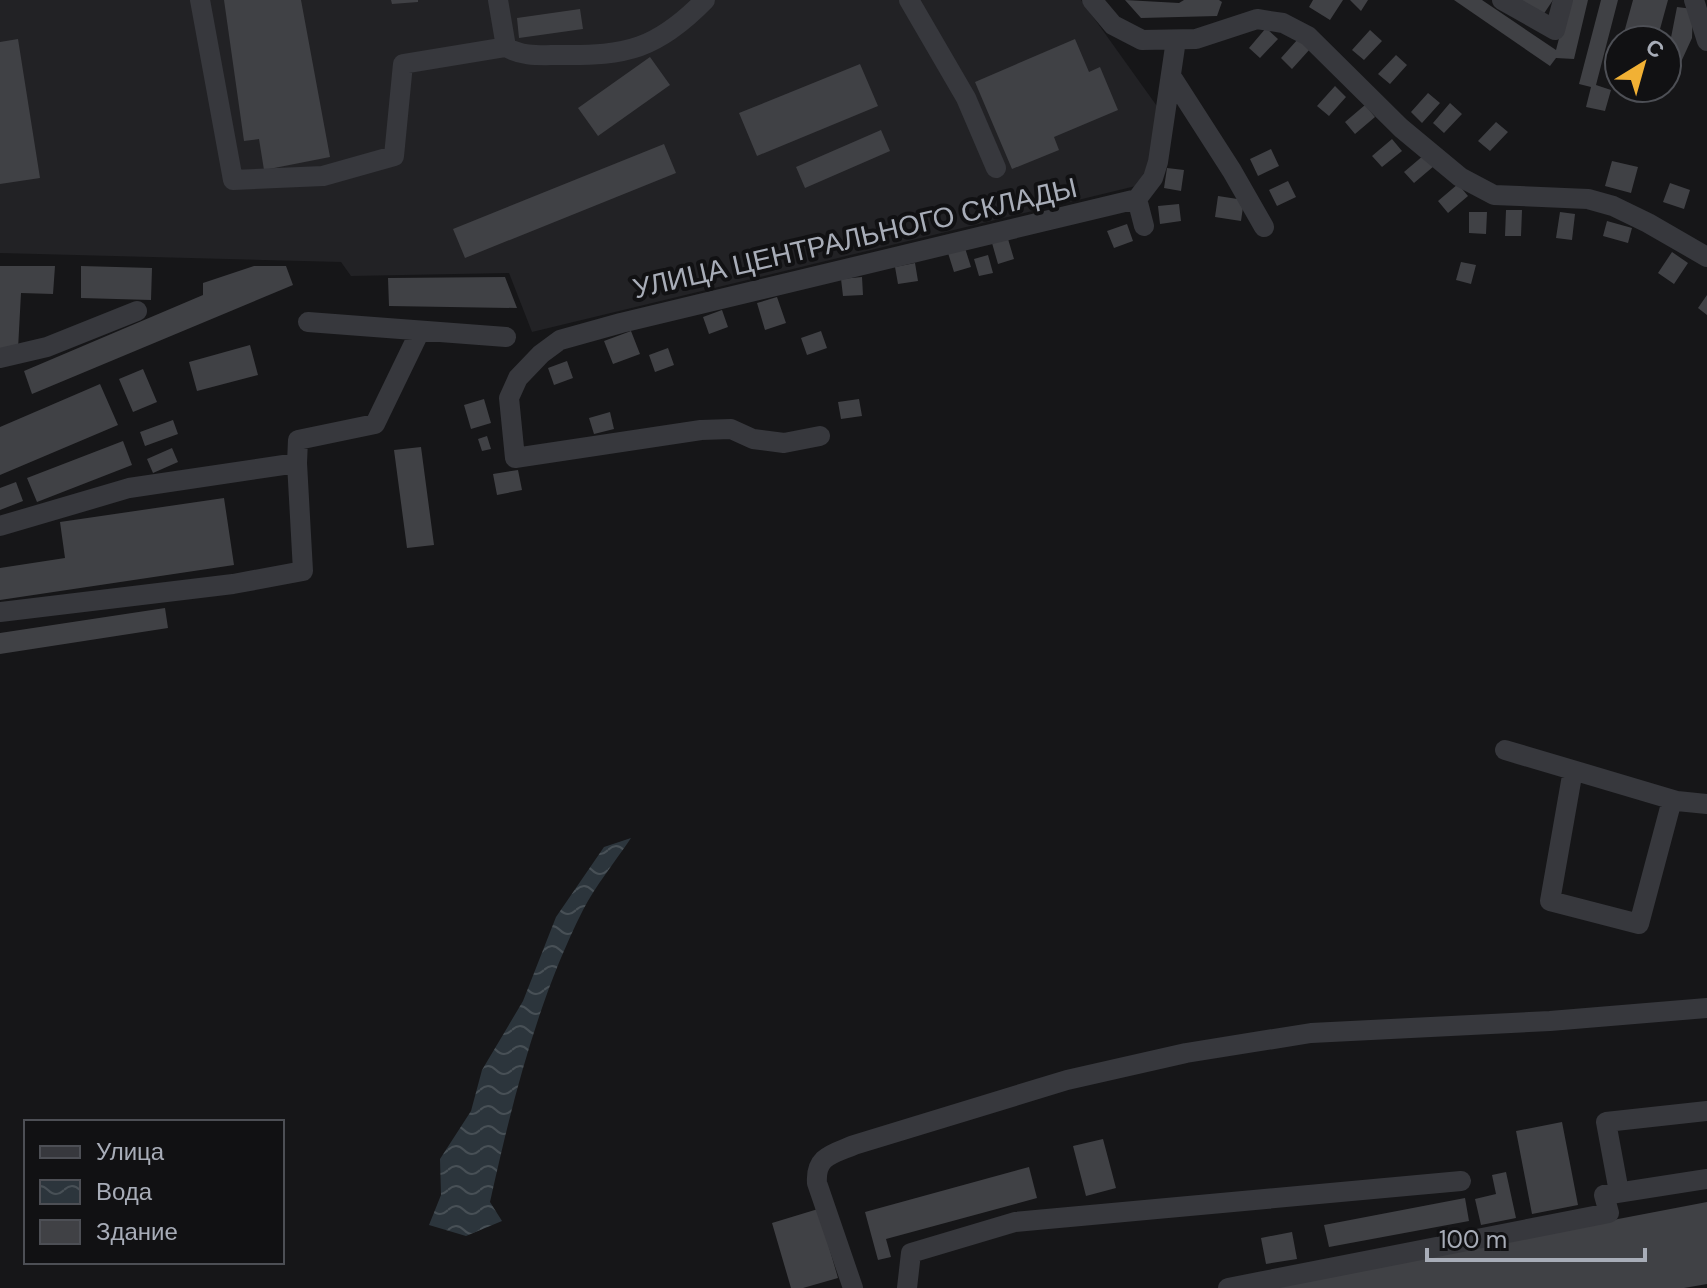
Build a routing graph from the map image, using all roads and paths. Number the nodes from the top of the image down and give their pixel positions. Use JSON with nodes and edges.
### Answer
{"nodes":[{"id":1,"x":200,"y":0,"type":"edge"},
{"id":2,"x":498,"y":0,"type":"edge"},
{"id":3,"x":705,"y":0,"type":"edge"},
{"id":4,"x":909,"y":0,"type":"edge"},
{"id":5,"x":1092,"y":0,"type":"edge"},
{"id":6,"x":1502,"y":0,"type":"edge"},
{"id":7,"x":1563,"y":0,"type":"edge"},
{"id":8,"x":1695,"y":1,"type":"edge"},
{"id":9,"x":1176,"y":40,"type":"junction"},
{"id":10,"x":1707,"y":41,"type":"edge"},
{"id":11,"x":506,"y":47,"type":"junction"},
{"id":12,"x":1171,"y":76,"type":"junction"},
{"id":13,"x":996,"y":168,"type":"dead end"},
{"id":14,"x":1137,"y":199,"type":"junction"},
{"id":15,"x":1144,"y":226,"type":"dead end"},
{"id":16,"x":1264,"y":227,"type":"dead end"},
{"id":17,"x":1707,"y":257,"type":"edge"},
{"id":18,"x":137,"y":311,"type":"dead end"},
{"id":19,"x":308,"y":322,"type":"dead end"},
{"id":20,"x":420,"y":331,"type":"junction"},
{"id":21,"x":506,"y":337,"type":"dead end"},
{"id":22,"x":0,"y":358,"type":"edge"},
{"id":23,"x":820,"y":436,"type":"dead end"},
{"id":24,"x":297,"y":463,"type":"junction"},
{"id":25,"x":0,"y":526,"type":"edge"},
{"id":26,"x":0,"y":612,"type":"edge"},
{"id":27,"x":1505,"y":750,"type":"dead end"},
{"id":28,"x":1573,"y":770,"type":"junction"},
{"id":29,"x":1672,"y":800,"type":"junction"},
{"id":30,"x":1707,"y":804,"type":"edge"},
{"id":31,"x":1707,"y":1008,"type":"edge"},
{"id":32,"x":1707,"y":1111,"type":"edge"},
{"id":33,"x":1707,"y":1179,"type":"edge"},
{"id":34,"x":1461,"y":1181,"type":"dead end"},
{"id":35,"x":1619,"y":1192,"type":"junction"},
{"id":36,"x":853,"y":1288,"type":"edge"},
{"id":37,"x":907,"y":1288,"type":"edge"},
{"id":38,"x":1228,"y":1288,"type":"edge"}],
"edges":[{"from":1,"to":11,"type":"street"},
{"from":2,"to":11,"type":"street"},
{"from":3,"to":11,"type":"street"},
{"from":4,"to":13,"type":"street"},
{"from":5,"to":9,"type":"street"},
{"from":6,"to":7,"type":"street"},
{"from":8,"to":10,"type":"street"},
{"from":9,"to":12,"type":"street"},
{"from":9,"to":17,"type":"street"},
{"from":12,"to":14,"type":"street"},
{"from":12,"to":16,"type":"street"},
{"from":14,"to":15,"type":"street"},
{"from":14,"to":23,"type":"street","name":"УЛИЦА ЦЕНТРАЛЬНОГО СКЛАДЫ"},
{"from":18,"to":22,"type":"street"},
{"from":19,"to":20,"type":"street"},
{"from":20,"to":21,"type":"street"},
{"from":20,"to":24,"type":"street"},
{"from":24,"to":25,"type":"street"},
{"from":24,"to":26,"type":"street"},
{"from":27,"to":28,"type":"street"},
{"from":28,"to":29,"type":"street"},
{"from":28,"to":29,"type":"street"},
{"from":29,"to":30,"type":"street"},
{"from":31,"to":36,"type":"street"},
{"from":32,"to":35,"type":"street"},
{"from":33,"to":35,"type":"street"},
{"from":34,"to":37,"type":"street"},
{"from":35,"to":38,"type":"street"}]}
